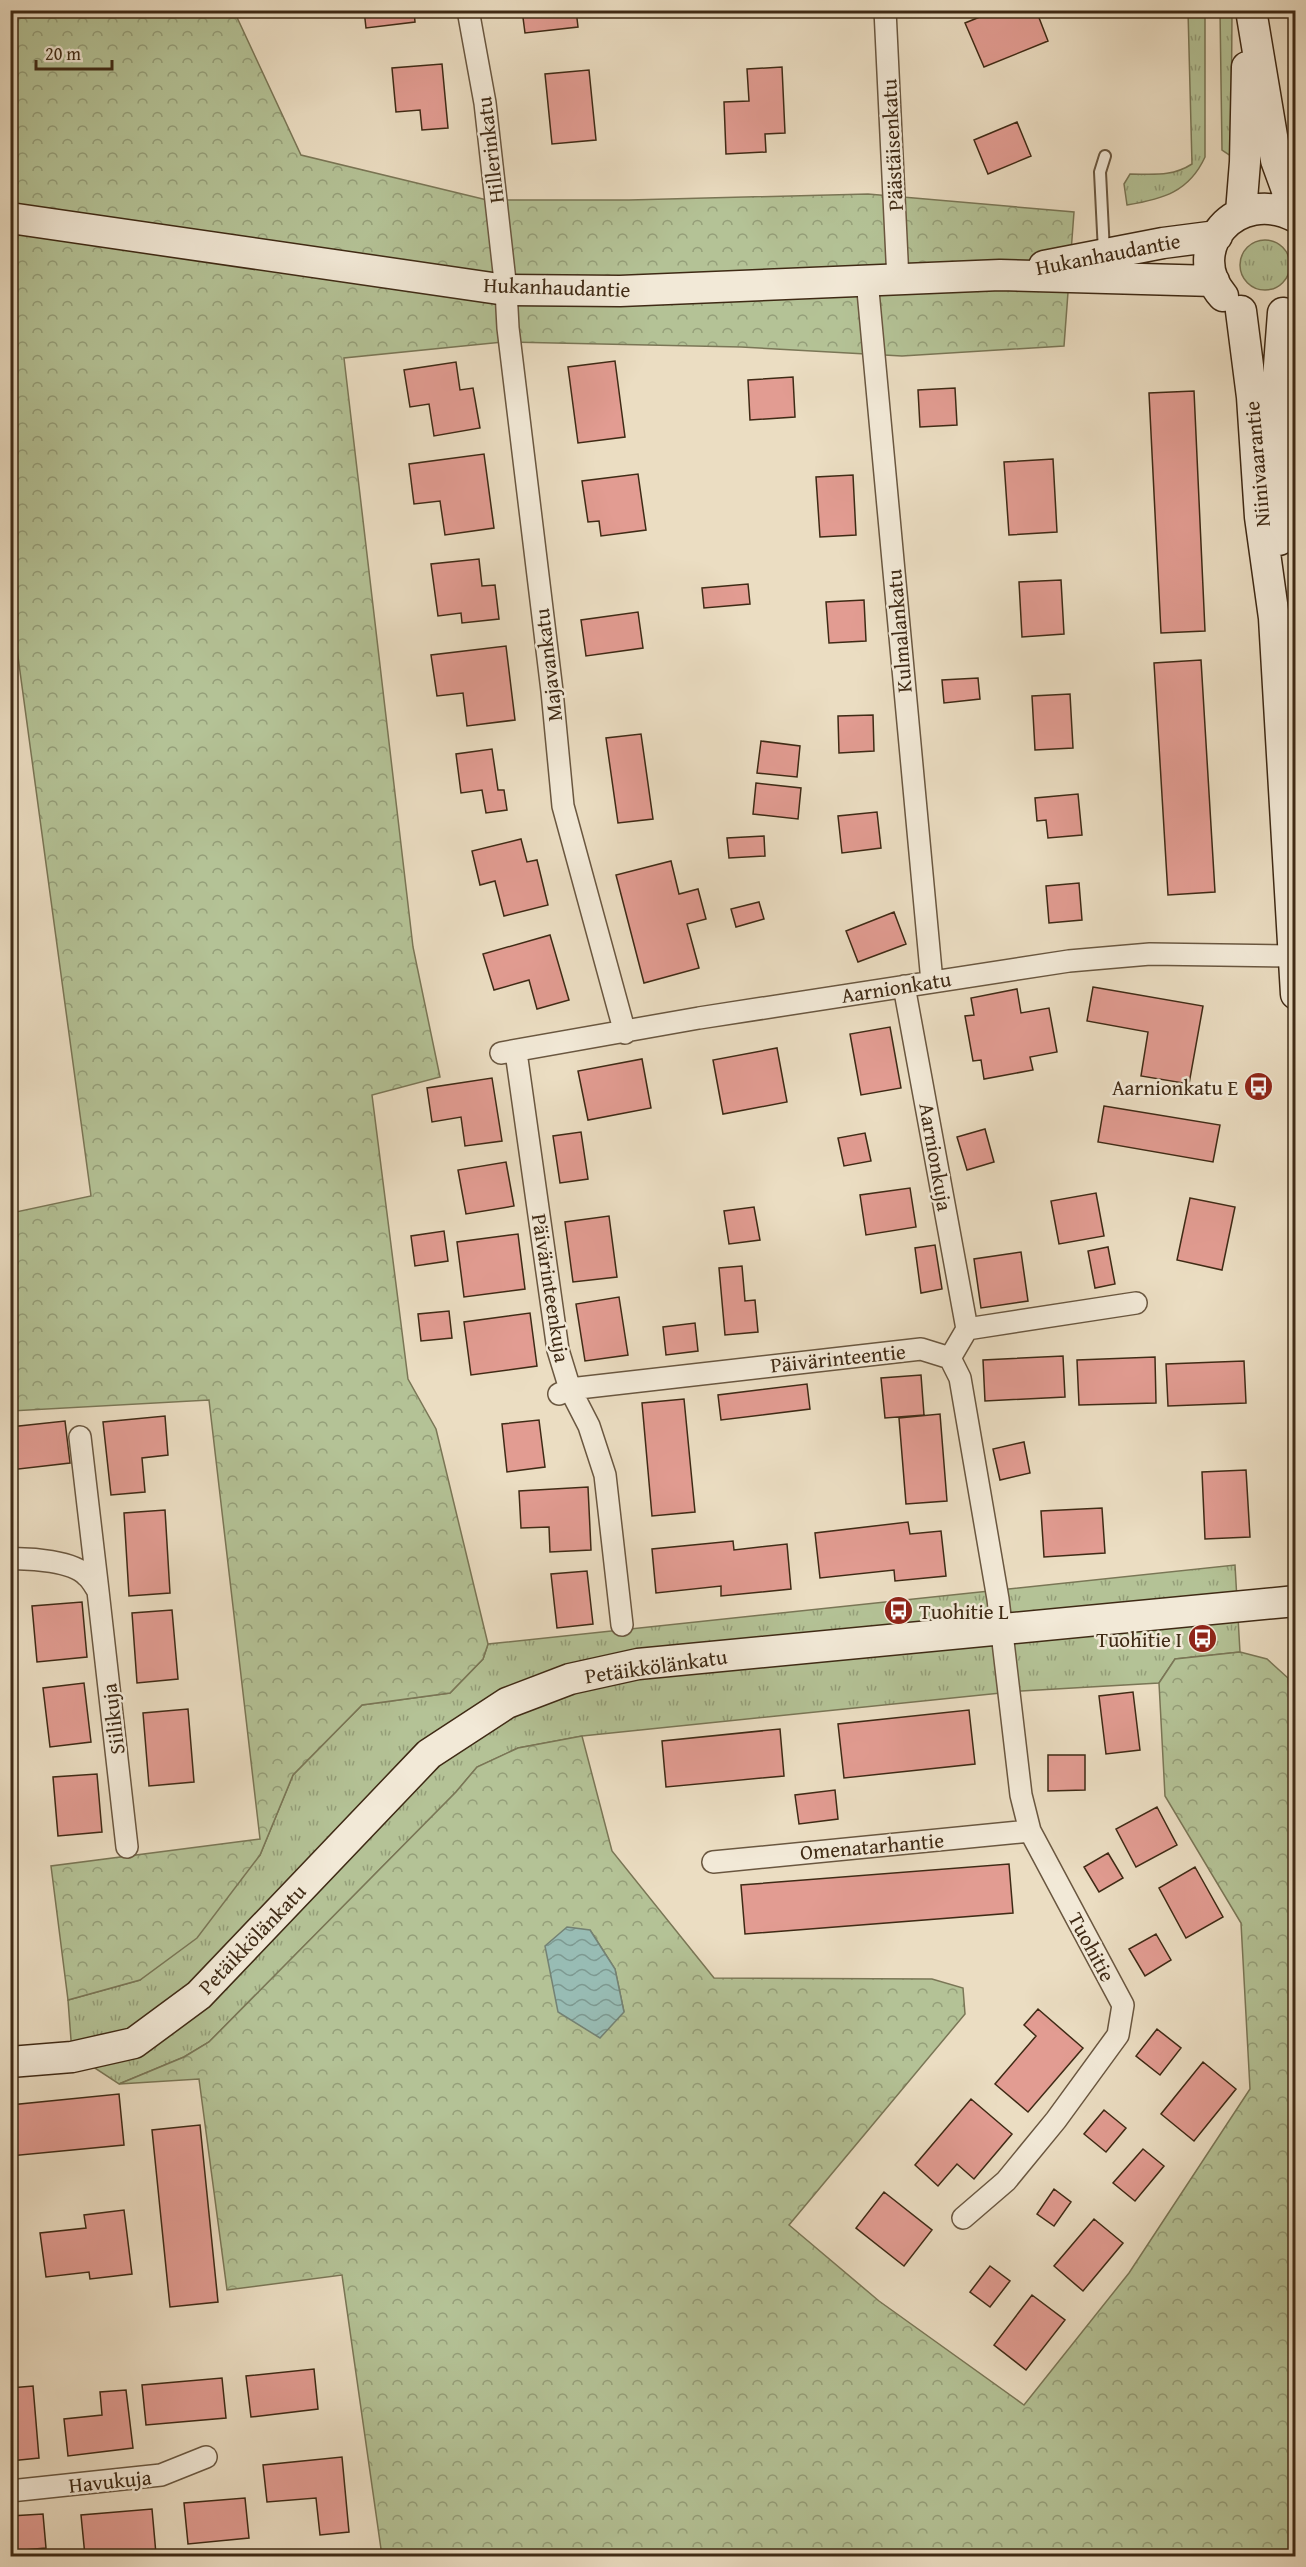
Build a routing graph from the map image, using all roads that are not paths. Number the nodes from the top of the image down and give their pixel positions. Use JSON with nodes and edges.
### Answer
{"nodes":[{"id":1,"x":468,"y":10,"type":"edge"},
{"id":2,"x":885,"y":10,"type":"edge"},
{"id":3,"x":1250,"y":10,"type":"edge"},
{"id":4,"x":1105,"y":156,"type":"dead end"},
{"id":5,"x":1241,"y":212,"type":"junction"},
{"id":6,"x":1296,"y":216,"type":"edge"},
{"id":7,"x":10,"y":218,"type":"edge"},
{"id":8,"x":1217,"y":236,"type":"junction"},
{"id":9,"x":1105,"y":266,"type":"junction"},
{"id":10,"x":867,"y":280,"type":"junction"},
{"id":11,"x":898,"y":280,"type":"junction"},
{"id":12,"x":1214,"y":281,"type":"junction"},
{"id":13,"x":506,"y":290,"type":"junction"},
{"id":14,"x":1289,"y":310,"type":"edge"},
{"id":15,"x":1241,"y":311,"type":"junction"},
{"id":16,"x":1274,"y":618,"type":"junction"},
{"id":17,"x":1294,"y":956,"type":"edge"},
{"id":18,"x":932,"y":982,"type":"junction"},
{"id":19,"x":904,"y":986,"type":"junction"},
{"id":20,"x":1296,"y":994,"type":"edge"},
{"id":21,"x":625,"y":1033,"type":"junction"},
{"id":22,"x":509,"y":1052,"type":"joint"},
{"id":23,"x":1136,"y":1303,"type":"dead end"},
{"id":24,"x":967,"y":1329,"type":"junction"},
{"id":25,"x":950,"y":1358,"type":"junction"},
{"id":26,"x":565,"y":1392,"type":"junction"},
{"id":27,"x":80,"y":1437,"type":"dead end"},
{"id":28,"x":10,"y":1558,"type":"edge"},
{"id":29,"x":98,"y":1591,"type":"junction"},
{"id":30,"x":1296,"y":1601,"type":"edge"},
{"id":31,"x":622,"y":1625,"type":"dead end"},
{"id":32,"x":1002,"y":1628,"type":"junction"},
{"id":33,"x":1030,"y":1831,"type":"junction"},
{"id":34,"x":127,"y":1846,"type":"dead end"},
{"id":35,"x":713,"y":1862,"type":"dead end"},
{"id":36,"x":10,"y":2062,"type":"edge"},
{"id":37,"x":963,"y":2218,"type":"dead end"},
{"id":38,"x":206,"y":2457,"type":"dead end"},
{"id":39,"x":10,"y":2491,"type":"edge"}],
"edges":[{"from":1,"to":13,"type":"street","name":"Hillerinkatu"},
{"from":2,"to":11,"type":"street","name":"Päästäisenkatu"},
{"from":3,"to":5,"type":"main road"},
{"from":3,"to":6,"type":"main road"},
{"from":4,"to":9,"type":"lane"},
{"from":5,"to":6,"type":"main road"},
{"from":5,"to":8,"type":"main road"},
{"from":7,"to":13,"type":"main road","name":"Hukanhaudantie"},
{"from":8,"to":9,"type":"main road","name":"Hukanhaudantie"},
{"from":8,"to":12,"type":"main road"},
{"from":9,"to":11,"type":"main road","name":"Hukanhaudantie"},
{"from":9,"to":12,"type":"main road","name":"Hukanhaudantie"},
{"from":10,"to":11,"type":"main road","name":"Hukanhaudantie"},
{"from":10,"to":13,"type":"main road","name":"Hukanhaudantie"},
{"from":10,"to":18,"type":"street","name":"Kulmalankatu"},
{"from":12,"to":15,"type":"main road"},
{"from":13,"to":21,"type":"street","name":"Majavankatu"},
{"from":14,"to":15,"type":"main road"},
{"from":14,"to":16,"type":"main road","name":"Niinivaarantie"},
{"from":15,"to":16,"type":"main road","name":"Niinivaarantie"},
{"from":16,"to":17,"type":"main road","name":"Niinivaarantie"},
{"from":17,"to":18,"type":"street","name":"Aarnionkatu"},
{"from":17,"to":20,"type":"main road","name":"Niinivaarantie"},
{"from":18,"to":19,"type":"street","name":"Aarnionkatu"},
{"from":19,"to":21,"type":"street","name":"Aarnionkatu"},
{"from":19,"to":24,"type":"street","name":"Aarnionkuja"},
{"from":21,"to":22,"type":"street","name":"Aarnionkatu"},
{"from":22,"to":26,"type":"street","name":"Päivärinteenkuja"},
{"from":23,"to":24,"type":"street"},
{"from":24,"to":25,"type":"street"},
{"from":25,"to":26,"type":"street","name":"Päivärinteentie"},
{"from":25,"to":32,"type":"street"},
{"from":26,"to":31,"type":"street","name":"Päivärinteenkuja"},
{"from":27,"to":29,"type":"street","name":"Siilikuja"},
{"from":28,"to":29,"type":"street"},
{"from":29,"to":34,"type":"street","name":"Siilikuja"},
{"from":30,"to":32,"type":"main road","name":"Petäikkölänkatu"},
{"from":32,"to":33,"type":"street","name":"Tuohitie"},
{"from":32,"to":36,"type":"main road","name":"Petäikkölänkatu"},
{"from":33,"to":35,"type":"street","name":"Omenatarhantie"},
{"from":33,"to":37,"type":"street","name":"Tuohitie"},
{"from":38,"to":39,"type":"street","name":"Havukuja"}]}
